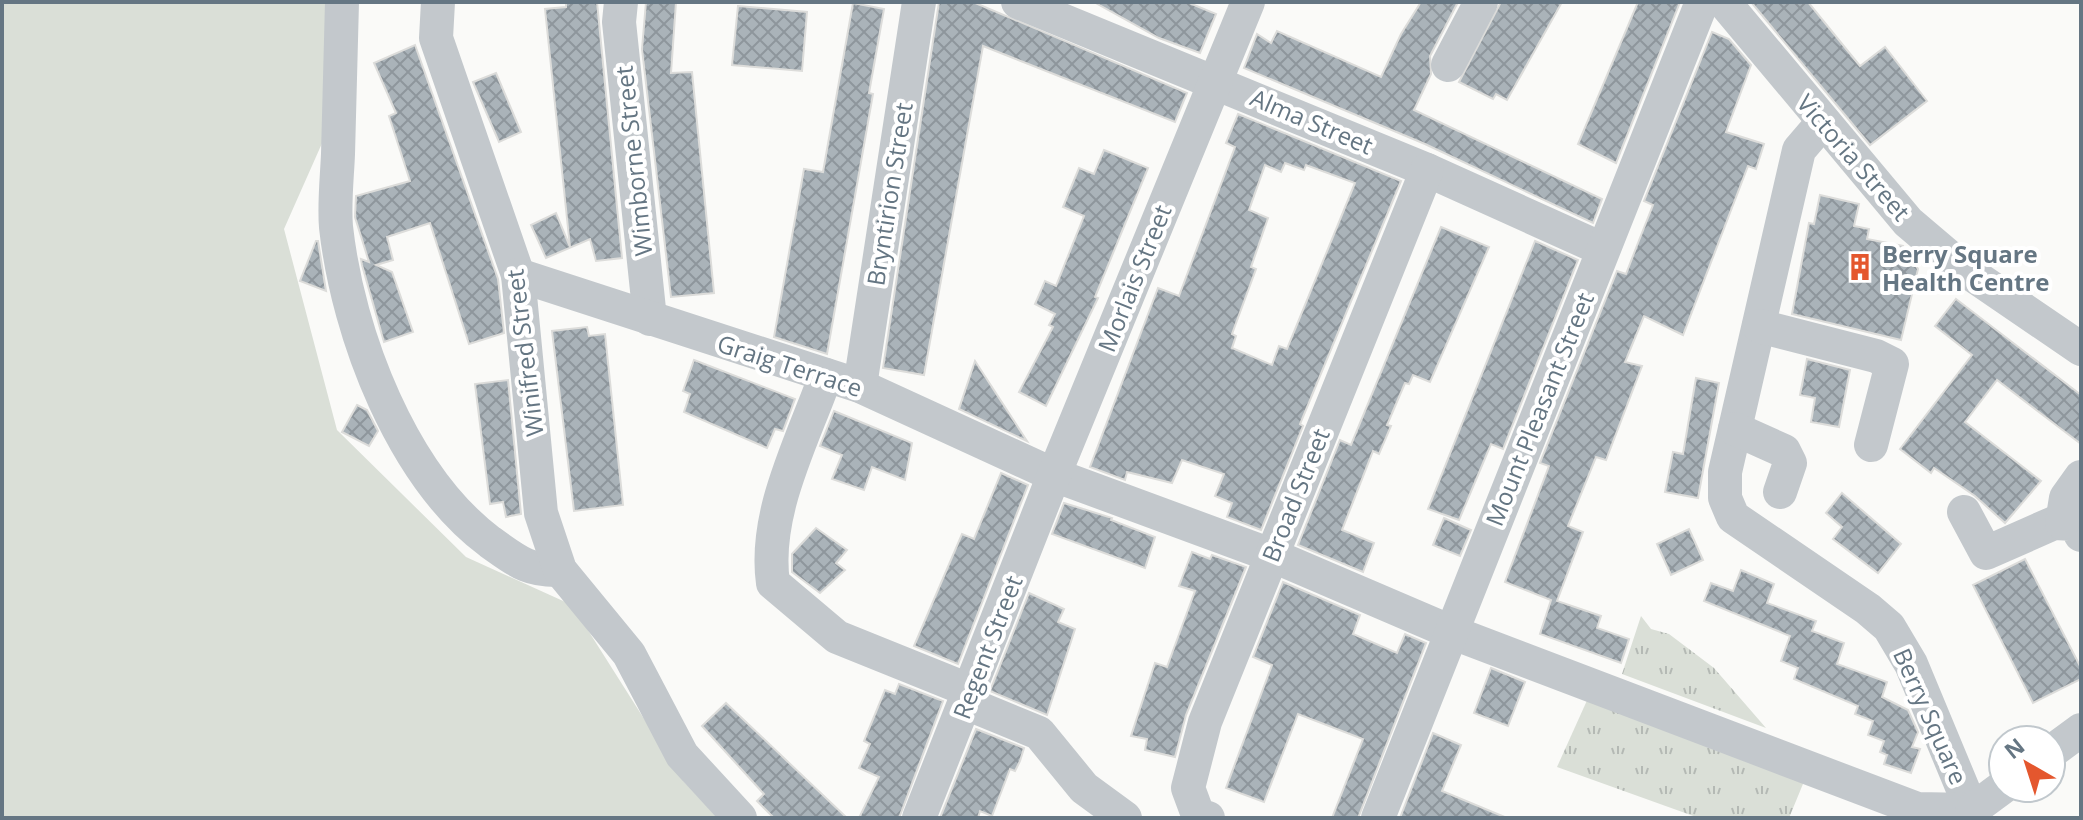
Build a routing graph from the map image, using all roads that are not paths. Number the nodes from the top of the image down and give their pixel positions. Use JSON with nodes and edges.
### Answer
{"nodes":[{"id":1,"x":342,"y":2,"type":"edge"},
{"id":2,"x":438,"y":2,"type":"edge"},
{"id":3,"x":621,"y":2,"type":"edge"},
{"id":4,"x":919,"y":2,"type":"edge"},
{"id":5,"x":1021,"y":2,"type":"edge"},
{"id":6,"x":1248,"y":2,"type":"edge"},
{"id":7,"x":1481,"y":2,"type":"edge"},
{"id":8,"x":1702,"y":2,"type":"edge"},
{"id":9,"x":1724,"y":2,"type":"edge"},
{"id":10,"x":1448,"y":65,"type":"dead end"},
{"id":11,"x":1215,"y":81,"type":"junction"},
{"id":12,"x":1823,"y":122,"type":"junction"},
{"id":13,"x":1427,"y":170,"type":"junction"},
{"id":14,"x":1602,"y":249,"type":"junction"},
{"id":15,"x":518,"y":275,"type":"junction"},
{"id":16,"x":650,"y":319,"type":"junction"},
{"id":17,"x":1759,"y":326,"type":"junction"},
{"id":18,"x":2081,"y":349,"type":"edge"},
{"id":19,"x":826,"y":375,"type":"junction"},
{"id":20,"x":860,"y":386,"type":"junction"},
{"id":21,"x":1735,"y":429,"type":"junction"},
{"id":22,"x":1871,"y":445,"type":"dead end"},
{"id":23,"x":1054,"y":475,"type":"junction"},
{"id":24,"x":2081,"y":477,"type":"edge"},
{"id":25,"x":1780,"y":492,"type":"dead end"},
{"id":26,"x":1964,"y":512,"type":"dead end"},
{"id":27,"x":2072,"y":529,"type":"edge"},
{"id":28,"x":1271,"y":555,"type":"junction"},
{"id":29,"x":560,"y":570,"type":"junction"},
{"id":30,"x":1451,"y":632,"type":"junction"},
{"id":31,"x":968,"y":697,"type":"junction"},
{"id":32,"x":1973,"y":814,"type":"edge"},
{"id":33,"x":1201,"y":817,"type":"edge"},
{"id":34,"x":740,"y":818,"type":"edge"},
{"id":35,"x":919,"y":818,"type":"edge"},
{"id":36,"x":1125,"y":818,"type":"edge"},
{"id":37,"x":1378,"y":818,"type":"edge"}],
"edges":[{"from":1,"to":29,"type":"street"},
{"from":2,"to":15,"type":"street","name":"Winifred Street"},
{"from":3,"to":16,"type":"street","name":"Wimborne Street"},
{"from":4,"to":20,"type":"street","name":"Bryntirion Street"},
{"from":5,"to":11,"type":"street","name":"Alma Street"},
{"from":6,"to":11,"type":"street","name":"Morlais Street"},
{"from":7,"to":10,"type":"street"},
{"from":8,"to":14,"type":"street","name":"Mount Pleasant Street"},
{"from":9,"to":12,"type":"street","name":"Victoria Street"},
{"from":11,"to":13,"type":"street","name":"Alma Street"},
{"from":11,"to":23,"type":"street","name":"Morlais Street"},
{"from":12,"to":17,"type":"street","name":"Berry Square"},
{"from":12,"to":18,"type":"street","name":"Victoria Street"},
{"from":13,"to":14,"type":"street","name":"Alma Street"},
{"from":13,"to":28,"type":"street","name":"Broad Street"},
{"from":14,"to":30,"type":"street","name":"Mount Pleasant Street"},
{"from":15,"to":16,"type":"street","name":"Graig Terrace"},
{"from":15,"to":29,"type":"street","name":"Winifred Street"},
{"from":16,"to":19,"type":"street","name":"Graig Terrace"},
{"from":17,"to":21,"type":"street","name":"Berry Square"},
{"from":17,"to":22,"type":"street"},
{"from":19,"to":20,"type":"street","name":"Graig Terrace"},
{"from":19,"to":31,"type":"street"},
{"from":20,"to":23,"type":"street","name":"Graig Terrace"},
{"from":21,"to":25,"type":"street"},
{"from":21,"to":32,"type":"street","name":"Berry Square"},
{"from":23,"to":28,"type":"street","name":"Graig Terrace"},
{"from":23,"to":31,"type":"street","name":"Regent Street"},
{"from":24,"to":27,"type":"street"},
{"from":26,"to":27,"type":"street"},
{"from":28,"to":30,"type":"street","name":"Berry Square"},
{"from":28,"to":33,"type":"street","name":"Broad Street"},
{"from":29,"to":34,"type":"street"},
{"from":30,"to":32,"type":"street","name":"Berry Square"},
{"from":30,"to":37,"type":"street","name":"Mount Pleasant Street"},
{"from":31,"to":35,"type":"street","name":"Regent Street"},
{"from":31,"to":36,"type":"street"}]}
